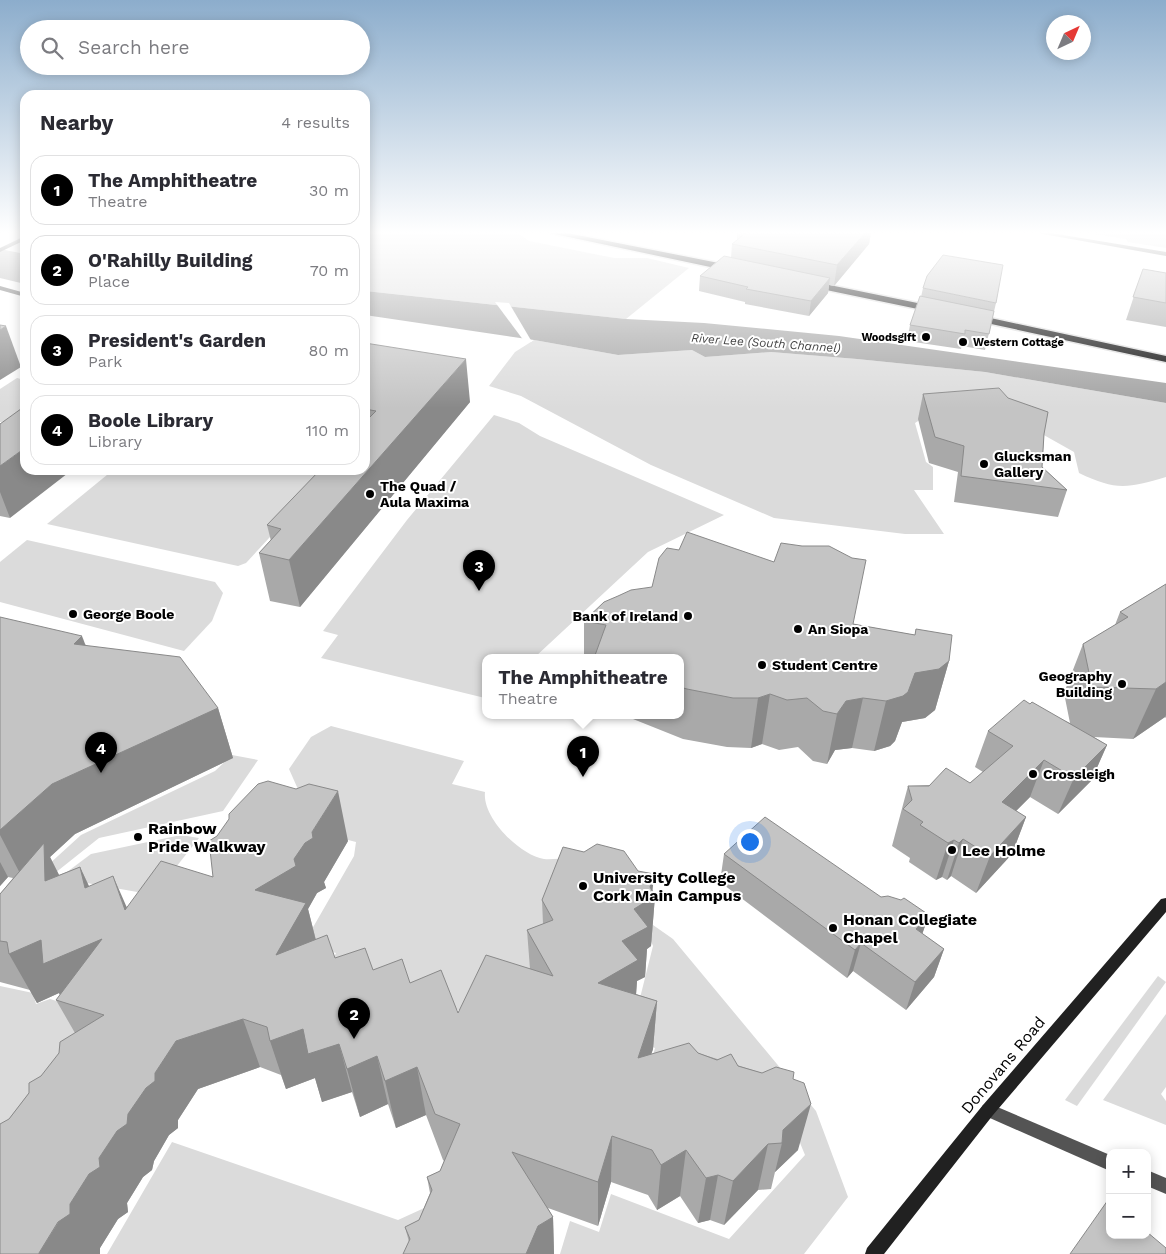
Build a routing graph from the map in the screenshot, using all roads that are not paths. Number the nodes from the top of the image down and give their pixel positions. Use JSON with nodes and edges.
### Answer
{"nodes":[{"id":1,"x":841,"y":291,"type":"edge"},
{"id":2,"x":944,"y":312,"type":"edge"},
{"id":3,"x":963,"y":316,"type":"edge"},
{"id":4,"x":1166,"y":358,"type":"edge"},
{"id":5,"x":1166,"y":903,"type":"edge"},
{"id":6,"x":988,"y":1110,"type":"junction"},
{"id":7,"x":1106,"y":1161,"type":"edge"},
{"id":8,"x":1151,"y":1180,"type":"edge"},
{"id":9,"x":1166,"y":1186,"type":"edge"},
{"id":10,"x":873,"y":1254,"type":"edge"}],
"edges":[{"from":1,"to":2,"type":"highway"},
{"from":3,"to":4,"type":"highway"},
{"from":5,"to":6,"type":"street","name":"Donovans Road"},
{"from":6,"to":7,"type":"street"},
{"from":6,"to":10,"type":"street","name":"Donovans Road"},
{"from":8,"to":9,"type":"street"}]}
